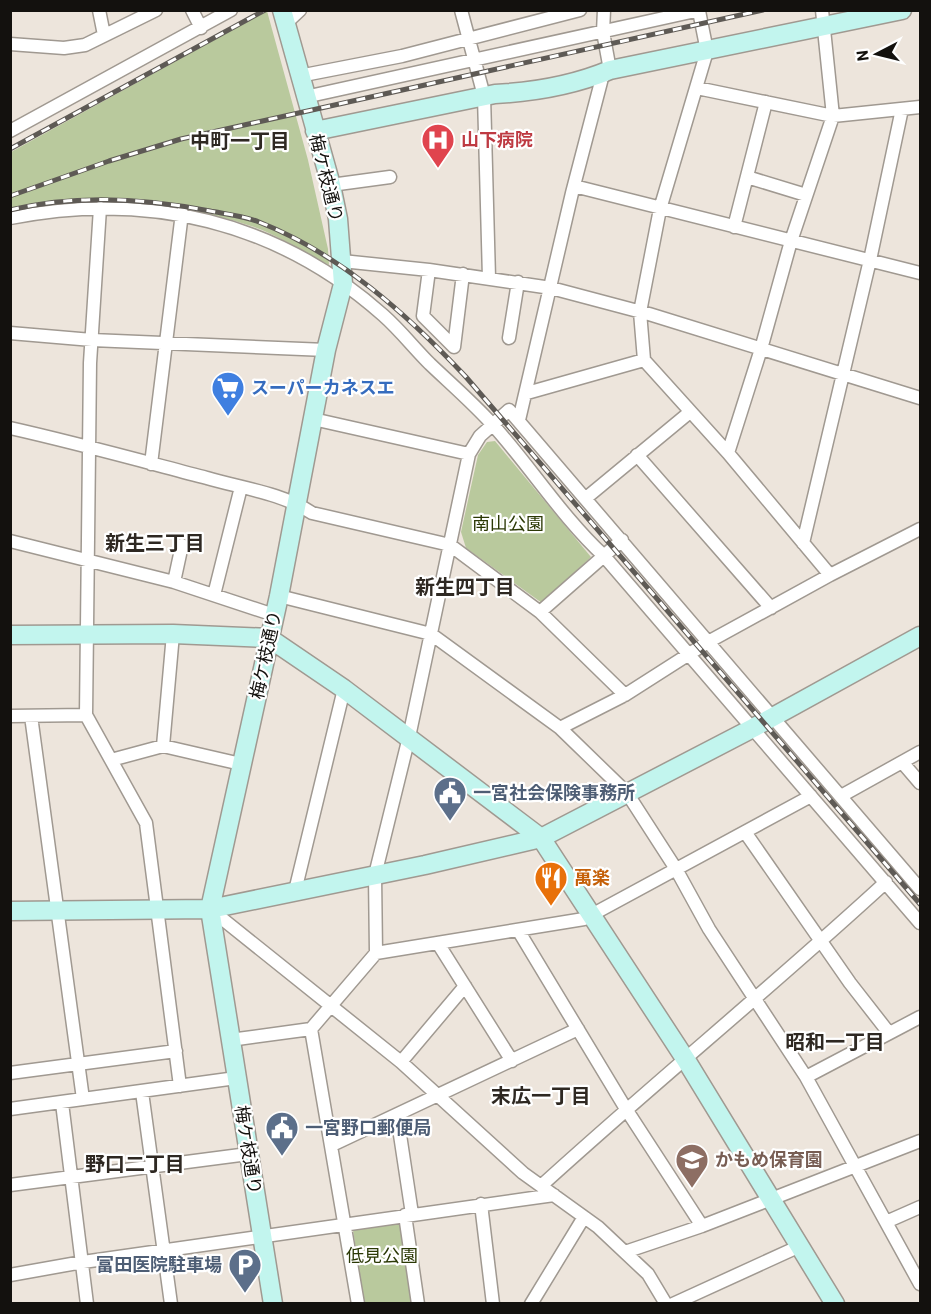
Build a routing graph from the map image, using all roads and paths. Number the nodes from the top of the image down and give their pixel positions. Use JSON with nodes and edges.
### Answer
{"nodes":[{"id":1,"x":99,"y":10,"type":"edge"},
{"id":2,"x":156,"y":10,"type":"edge"},
{"id":3,"x":192,"y":10,"type":"edge"},
{"id":4,"x":231,"y":10,"type":"edge"},
{"id":5,"x":300,"y":10,"type":"edge"},
{"id":6,"x":461,"y":10,"type":"edge"},
{"id":7,"x":580,"y":10,"type":"edge"},
{"id":8,"x":604,"y":10,"type":"edge"},
{"id":9,"x":902,"y":10,"type":"edge"},
{"id":10,"x":700,"y":11,"type":"edge"},
{"id":11,"x":674,"y":14,"type":"edge"},
{"id":12,"x":283,"y":17,"type":"edge"},
{"id":13,"x":823,"y":18,"type":"edge"},
{"id":14,"x":201,"y":28,"type":"junction"},
{"id":15,"x":603,"y":32,"type":"junction"},
{"id":16,"x":104,"y":35,"type":"junction"},
{"id":17,"x":469,"y":38,"type":"junction"},
{"id":18,"x":10,"y":44,"type":"edge"},
{"id":19,"x":707,"y":51,"type":"junction"},
{"id":20,"x":475,"y":59,"type":"junction"},
{"id":21,"x":610,"y":70,"type":"junction"},
{"id":22,"x":299,"y":76,"type":"junction"},
{"id":23,"x":697,"y":88,"type":"junction"},
{"id":24,"x":484,"y":96,"type":"junction"},
{"id":25,"x":305,"y":97,"type":"junction"},
{"id":26,"x":766,"y":102,"type":"junction"},
{"id":27,"x":921,"y":107,"type":"edge"},
{"id":28,"x":902,"y":109,"type":"junction"},
{"id":29,"x":833,"y":116,"type":"junction"},
{"id":30,"x":10,"y":131,"type":"edge"},
{"id":31,"x":315,"y":131,"type":"junction"},
{"id":32,"x":390,"y":177,"type":"dead end"},
{"id":33,"x":747,"y":177,"type":"junction"},
{"id":34,"x":331,"y":185,"type":"junction"},
{"id":35,"x":574,"y":186,"type":"junction"},
{"id":36,"x":806,"y":195,"type":"junction"},
{"id":37,"x":100,"y":208,"type":"junction"},
{"id":38,"x":660,"y":209,"type":"junction"},
{"id":39,"x":182,"y":213,"type":"junction"},
{"id":40,"x":10,"y":218,"type":"edge"},
{"id":41,"x":734,"y":227,"type":"junction"},
{"id":42,"x":791,"y":241,"type":"junction"},
{"id":43,"x":870,"y":260,"type":"junction"},
{"id":44,"x":342,"y":261,"type":"junction"},
{"id":45,"x":429,"y":270,"type":"junction"},
{"id":46,"x":921,"y":273,"type":"edge"},
{"id":47,"x":463,"y":274,"type":"junction"},
{"id":48,"x":489,"y":278,"type":"junction"},
{"id":49,"x":518,"y":282,"type":"junction"},
{"id":50,"x":343,"y":284,"type":"junction"},
{"id":51,"x":551,"y":288,"type":"junction"},
{"id":52,"x":640,"y":312,"type":"junction"},
{"id":53,"x":10,"y":333,"type":"edge"},
{"id":54,"x":509,"y":338,"type":"dead end"},
{"id":55,"x":92,"y":340,"type":"junction"},
{"id":56,"x":167,"y":343,"type":"junction"},
{"id":57,"x":761,"y":349,"type":"junction"},
{"id":58,"x":326,"y":350,"type":"junction"},
{"id":59,"x":644,"y":360,"type":"junction"},
{"id":60,"x":842,"y":374,"type":"junction"},
{"id":61,"x":527,"y":393,"type":"junction"},
{"id":62,"x":921,"y":398,"type":"edge"},
{"id":63,"x":690,"y":412,"type":"junction"},
{"id":64,"x":313,"y":419,"type":"junction"},
{"id":65,"x":519,"y":420,"type":"junction"},
{"id":66,"x":492,"y":424,"type":"junction"},
{"id":67,"x":10,"y":428,"type":"edge"},
{"id":68,"x":90,"y":446,"type":"junction"},
{"id":69,"x":728,"y":453,"type":"junction"},
{"id":70,"x":469,"y":454,"type":"junction"},
{"id":71,"x":637,"y":455,"type":"junction"},
{"id":72,"x":151,"y":464,"type":"junction"},
{"id":73,"x":240,"y":487,"type":"junction"},
{"id":74,"x":586,"y":498,"type":"junction"},
{"id":75,"x":297,"y":503,"type":"junction"},
{"id":76,"x":921,"y":529,"type":"edge"},
{"id":77,"x":622,"y":540,"type":"junction"},
{"id":78,"x":10,"y":541,"type":"edge"},
{"id":79,"x":803,"y":543,"type":"junction"},
{"id":80,"x":182,"y":545,"type":"dead end"},
{"id":81,"x":450,"y":545,"type":"junction"},
{"id":82,"x":604,"y":556,"type":"junction"},
{"id":83,"x":87,"y":558,"type":"junction"},
{"id":84,"x":830,"y":575,"type":"junction"},
{"id":85,"x":174,"y":582,"type":"junction"},
{"id":86,"x":214,"y":595,"type":"junction"},
{"id":87,"x":279,"y":596,"type":"junction"},
{"id":88,"x":771,"y":608,"type":"junction"},
{"id":89,"x":540,"y":612,"type":"junction"},
{"id":90,"x":274,"y":615,"type":"junction"},
{"id":91,"x":173,"y":634,"type":"junction"},
{"id":92,"x":431,"y":634,"type":"junction"},
{"id":93,"x":10,"y":635,"type":"edge"},
{"id":94,"x":87,"y":635,"type":"junction"},
{"id":95,"x":921,"y":636,"type":"edge"},
{"id":96,"x":269,"y":638,"type":"junction"},
{"id":97,"x":708,"y":642,"type":"junction"},
{"id":98,"x":690,"y":655,"type":"junction"},
{"id":99,"x":344,"y":689,"type":"junction"},
{"id":100,"x":625,"y":695,"type":"junction"},
{"id":101,"x":86,"y":715,"type":"junction"},
{"id":102,"x":10,"y":716,"type":"edge"},
{"id":103,"x":31,"y":716,"type":"junction"},
{"id":104,"x":773,"y":717,"type":"junction"},
{"id":105,"x":560,"y":728,"type":"junction"},
{"id":106,"x":753,"y":728,"type":"junction"},
{"id":107,"x":409,"y":736,"type":"junction"},
{"id":108,"x":163,"y":747,"type":"junction"},
{"id":109,"x":921,"y":752,"type":"edge"},
{"id":110,"x":111,"y":760,"type":"junction"},
{"id":111,"x":902,"y":762,"type":"junction"},
{"id":112,"x":241,"y":764,"type":"junction"},
{"id":113,"x":921,"y":783,"type":"edge"},
{"id":114,"x":627,"y":793,"type":"junction"},
{"id":115,"x":811,"y":796,"type":"junction"},
{"id":116,"x":841,"y":796,"type":"junction"},
{"id":117,"x":745,"y":832,"type":"junction"},
{"id":118,"x":541,"y":838,"type":"junction"},
{"id":119,"x":676,"y":869,"type":"junction"},
{"id":120,"x":375,"y":875,"type":"junction"},
{"id":121,"x":885,"y":882,"type":"junction"},
{"id":122,"x":921,"y":889,"type":"edge"},
{"id":123,"x":295,"y":891,"type":"junction"},
{"id":124,"x":210,"y":909,"type":"junction"},
{"id":125,"x":157,"y":910,"type":"junction"},
{"id":126,"x":10,"y":911,"type":"edge"},
{"id":127,"x":56,"y":911,"type":"junction"},
{"id":128,"x":592,"y":915,"type":"junction"},
{"id":129,"x":921,"y":923,"type":"edge"},
{"id":130,"x":518,"y":930,"type":"junction"},
{"id":131,"x":821,"y":939,"type":"junction"},
{"id":132,"x":439,"y":945,"type":"junction"},
{"id":133,"x":376,"y":953,"type":"junction"},
{"id":134,"x":465,"y":986,"type":"junction"},
{"id":135,"x":754,"y":1000,"type":"junction"},
{"id":136,"x":331,"y":1006,"type":"junction"},
{"id":137,"x":919,"y":1020,"type":"edge"},
{"id":138,"x":311,"y":1029,"type":"junction"},
{"id":139,"x":578,"y":1029,"type":"junction"},
{"id":140,"x":889,"y":1033,"type":"junction"},
{"id":141,"x":230,"y":1040,"type":"junction"},
{"id":142,"x":176,"y":1051,"type":"junction"},
{"id":143,"x":512,"y":1060,"type":"junction"},
{"id":144,"x":686,"y":1060,"type":"junction"},
{"id":145,"x":401,"y":1062,"type":"junction"},
{"id":146,"x":78,"y":1064,"type":"junction"},
{"id":147,"x":10,"y":1073,"type":"edge"},
{"id":148,"x":806,"y":1077,"type":"junction"},
{"id":149,"x":236,"y":1078,"type":"junction"},
{"id":150,"x":180,"y":1086,"type":"junction"},
{"id":151,"x":142,"y":1092,"type":"junction"},
{"id":152,"x":438,"y":1095,"type":"junction"},
{"id":153,"x":83,"y":1099,"type":"junction"},
{"id":154,"x":62,"y":1103,"type":"junction"},
{"id":155,"x":10,"y":1109,"type":"edge"},
{"id":156,"x":626,"y":1109,"type":"junction"},
{"id":157,"x":397,"y":1115,"type":"junction"},
{"id":158,"x":921,"y":1141,"type":"edge"},
{"id":159,"x":332,"y":1144,"type":"junction"},
{"id":160,"x":248,"y":1154,"type":"junction"},
{"id":161,"x":855,"y":1166,"type":"junction"},
{"id":162,"x":153,"y":1167,"type":"junction"},
{"id":163,"x":72,"y":1177,"type":"junction"},
{"id":164,"x":10,"y":1185,"type":"edge"},
{"id":165,"x":541,"y":1186,"type":"junction"},
{"id":166,"x":554,"y":1195,"type":"junction"},
{"id":167,"x":771,"y":1198,"type":"junction"},
{"id":168,"x":482,"y":1204,"type":"junction"},
{"id":169,"x":921,"y":1207,"type":"edge"},
{"id":170,"x":409,"y":1214,"type":"junction"},
{"id":171,"x":584,"y":1217,"type":"junction"},
{"id":172,"x":886,"y":1222,"type":"junction"},
{"id":173,"x":345,"y":1224,"type":"junction"},
{"id":174,"x":702,"y":1226,"type":"junction"},
{"id":175,"x":262,"y":1237,"type":"junction"},
{"id":176,"x":800,"y":1245,"type":"junction"},
{"id":177,"x":164,"y":1251,"type":"junction"},
{"id":178,"x":625,"y":1252,"type":"junction"},
{"id":179,"x":82,"y":1262,"type":"junction"},
{"id":180,"x":10,"y":1275,"type":"edge"},
{"id":181,"x":921,"y":1284,"type":"edge"},
{"id":182,"x":87,"y":1304,"type":"edge"},
{"id":183,"x":171,"y":1304,"type":"edge"},
{"id":184,"x":273,"y":1304,"type":"edge"},
{"id":185,"x":358,"y":1304,"type":"edge"},
{"id":186,"x":418,"y":1304,"type":"edge"},
{"id":187,"x":493,"y":1304,"type":"edge"},
{"id":188,"x":531,"y":1304,"type":"edge"},
{"id":189,"x":666,"y":1304,"type":"edge"},
{"id":190,"x":673,"y":1304,"type":"edge"},
{"id":191,"x":835,"y":1304,"type":"edge"}],
"edges":[{"from":1,"to":16,"type":"street"},
{"from":2,"to":16,"type":"street"},
{"from":3,"to":14,"type":"street"},
{"from":4,"to":14,"type":"street"},
{"from":5,"to":12,"type":"street"},
{"from":6,"to":17,"type":"street"},
{"from":7,"to":17,"type":"street"},
{"from":8,"to":15,"type":"street"},
{"from":9,"to":13,"type":"street"},
{"from":10,"to":11,"type":"street"},
{"from":10,"to":19,"type":"street"},
{"from":11,"to":15,"type":"street"},
{"from":12,"to":22,"type":"street","name":"梅ケ枝通り"},
{"from":13,"to":19,"type":"street"},
{"from":13,"to":29,"type":"street"},
{"from":14,"to":30,"type":"street"},
{"from":15,"to":20,"type":"street"},
{"from":15,"to":21,"type":"street"},
{"from":16,"to":18,"type":"street"},
{"from":17,"to":20,"type":"street"},
{"from":17,"to":22,"type":"street"},
{"from":19,"to":21,"type":"street"},
{"from":19,"to":23,"type":"street"},
{"from":20,"to":24,"type":"street"},
{"from":20,"to":25,"type":"street"},
{"from":21,"to":24,"type":"street"},
{"from":21,"to":35,"type":"street"},
{"from":22,"to":25,"type":"street","name":"梅ケ枝通り"},
{"from":23,"to":26,"type":"street"},
{"from":23,"to":38,"type":"street"},
{"from":24,"to":31,"type":"street"},
{"from":24,"to":48,"type":"street"},
{"from":25,"to":31,"type":"street","name":"梅ケ枝通り"},
{"from":26,"to":29,"type":"street"},
{"from":26,"to":33,"type":"street"},
{"from":27,"to":28,"type":"street"},
{"from":28,"to":29,"type":"street"},
{"from":28,"to":43,"type":"street"},
{"from":29,"to":36,"type":"street"},
{"from":31,"to":34,"type":"street","name":"梅ケ枝通り"},
{"from":32,"to":34,"type":"street"},
{"from":33,"to":36,"type":"street"},
{"from":33,"to":41,"type":"street"},
{"from":34,"to":44,"type":"street","name":"梅ケ枝通り"},
{"from":35,"to":38,"type":"street"},
{"from":35,"to":51,"type":"street"},
{"from":36,"to":42,"type":"street"},
{"from":37,"to":39,"type":"street"},
{"from":37,"to":40,"type":"street"},
{"from":37,"to":55,"type":"street"},
{"from":38,"to":41,"type":"street"},
{"from":38,"to":52,"type":"street"},
{"from":39,"to":50,"type":"street"},
{"from":39,"to":56,"type":"street"},
{"from":41,"to":42,"type":"street"},
{"from":42,"to":43,"type":"street"},
{"from":42,"to":57,"type":"street"},
{"from":43,"to":46,"type":"street"},
{"from":43,"to":60,"type":"street"},
{"from":44,"to":45,"type":"street"},
{"from":44,"to":50,"type":"street","name":"梅ケ枝通り"},
{"from":45,"to":47,"type":"street"},
{"from":45,"to":47,"type":"street"},
{"from":47,"to":48,"type":"street"},
{"from":48,"to":49,"type":"street"},
{"from":49,"to":51,"type":"street"},
{"from":49,"to":54,"type":"street"},
{"from":50,"to":58,"type":"street","name":"梅ケ枝通り"},
{"from":50,"to":66,"type":"street"},
{"from":51,"to":52,"type":"street"},
{"from":51,"to":61,"type":"street"},
{"from":52,"to":57,"type":"street"},
{"from":52,"to":59,"type":"street"},
{"from":53,"to":55,"type":"street"},
{"from":55,"to":56,"type":"street"},
{"from":55,"to":68,"type":"street"},
{"from":56,"to":58,"type":"street"},
{"from":56,"to":72,"type":"street"},
{"from":57,"to":60,"type":"street"},
{"from":57,"to":69,"type":"street"},
{"from":58,"to":64,"type":"street","name":"梅ケ枝通り"},
{"from":59,"to":61,"type":"street"},
{"from":59,"to":63,"type":"street"},
{"from":60,"to":62,"type":"street"},
{"from":60,"to":79,"type":"street"},
{"from":61,"to":65,"type":"street"},
{"from":63,"to":69,"type":"street"},
{"from":63,"to":71,"type":"street"},
{"from":64,"to":70,"type":"street"},
{"from":64,"to":75,"type":"street","name":"梅ケ枝通り"},
{"from":65,"to":66,"type":"street"},
{"from":65,"to":74,"type":"street"},
{"from":66,"to":70,"type":"street"},
{"from":66,"to":82,"type":"street"},
{"from":67,"to":68,"type":"street"},
{"from":68,"to":72,"type":"street"},
{"from":68,"to":83,"type":"street"},
{"from":69,"to":79,"type":"street"},
{"from":70,"to":81,"type":"street"},
{"from":71,"to":74,"type":"street"},
{"from":71,"to":88,"type":"street"},
{"from":72,"to":73,"type":"street"},
{"from":73,"to":75,"type":"street"},
{"from":73,"to":86,"type":"street"},
{"from":74,"to":77,"type":"street"},
{"from":75,"to":81,"type":"street"},
{"from":75,"to":87,"type":"street","name":"梅ケ枝通り"},
{"from":76,"to":84,"type":"street"},
{"from":77,"to":82,"type":"street"},
{"from":77,"to":97,"type":"street"},
{"from":78,"to":83,"type":"street"},
{"from":79,"to":84,"type":"street"},
{"from":80,"to":85,"type":"street"},
{"from":81,"to":89,"type":"street"},
{"from":81,"to":92,"type":"street"},
{"from":82,"to":89,"type":"street"},
{"from":82,"to":98,"type":"street"},
{"from":83,"to":85,"type":"street"},
{"from":83,"to":94,"type":"street"},
{"from":84,"to":88,"type":"street"},
{"from":85,"to":86,"type":"street"},
{"from":86,"to":90,"type":"street"},
{"from":87,"to":90,"type":"street","name":"梅ケ枝通り"},
{"from":87,"to":92,"type":"street"},
{"from":88,"to":97,"type":"street"},
{"from":89,"to":100,"type":"street"},
{"from":90,"to":96,"type":"street","name":"梅ケ枝通り"},
{"from":91,"to":94,"type":"street"},
{"from":91,"to":96,"type":"street"},
{"from":91,"to":108,"type":"street"},
{"from":92,"to":105,"type":"street"},
{"from":92,"to":107,"type":"street"},
{"from":93,"to":94,"type":"street"},
{"from":94,"to":101,"type":"street"},
{"from":95,"to":104,"type":"street"},
{"from":96,"to":99,"type":"street"},
{"from":96,"to":112,"type":"street","name":"梅ケ枝通り"},
{"from":97,"to":98,"type":"street"},
{"from":97,"to":104,"type":"street"},
{"from":98,"to":100,"type":"street"},
{"from":98,"to":106,"type":"street"},
{"from":99,"to":107,"type":"street"},
{"from":99,"to":123,"type":"street"},
{"from":100,"to":105,"type":"street"},
{"from":101,"to":103,"type":"street"},
{"from":101,"to":110,"type":"street"},
{"from":102,"to":103,"type":"street"},
{"from":103,"to":127,"type":"street"},
{"from":104,"to":106,"type":"street"},
{"from":104,"to":116,"type":"street"},
{"from":105,"to":114,"type":"street"},
{"from":106,"to":114,"type":"street"},
{"from":106,"to":115,"type":"street"},
{"from":107,"to":118,"type":"street"},
{"from":107,"to":120,"type":"street"},
{"from":108,"to":110,"type":"street"},
{"from":108,"to":112,"type":"street"},
{"from":109,"to":111,"type":"street"},
{"from":110,"to":125,"type":"street"},
{"from":111,"to":113,"type":"street"},
{"from":111,"to":116,"type":"street"},
{"from":112,"to":124,"type":"street","name":"梅ケ枝通り"},
{"from":114,"to":118,"type":"street"},
{"from":114,"to":119,"type":"street"},
{"from":115,"to":117,"type":"street"},
{"from":115,"to":121,"type":"street"},
{"from":116,"to":122,"type":"street"},
{"from":117,"to":119,"type":"street"},
{"from":117,"to":131,"type":"street"},
{"from":118,"to":120,"type":"street"},
{"from":118,"to":128,"type":"street"},
{"from":119,"to":128,"type":"street"},
{"from":119,"to":135,"type":"street"},
{"from":120,"to":123,"type":"street"},
{"from":120,"to":133,"type":"street"},
{"from":121,"to":129,"type":"street"},
{"from":121,"to":131,"type":"street"},
{"from":123,"to":124,"type":"street"},
{"from":124,"to":125,"type":"street"},
{"from":124,"to":136,"type":"street"},
{"from":124,"to":141,"type":"street","name":"梅ケ枝通り"},
{"from":125,"to":127,"type":"street"},
{"from":125,"to":142,"type":"street"},
{"from":126,"to":127,"type":"street"},
{"from":127,"to":146,"type":"street"},
{"from":128,"to":130,"type":"street"},
{"from":128,"to":144,"type":"street"},
{"from":130,"to":132,"type":"street"},
{"from":130,"to":139,"type":"street"},
{"from":131,"to":135,"type":"street"},
{"from":131,"to":140,"type":"street"},
{"from":132,"to":133,"type":"street"},
{"from":132,"to":134,"type":"street"},
{"from":133,"to":136,"type":"street"},
{"from":134,"to":143,"type":"street"},
{"from":134,"to":145,"type":"street"},
{"from":135,"to":144,"type":"street"},
{"from":135,"to":148,"type":"street"},
{"from":136,"to":138,"type":"street"},
{"from":136,"to":145,"type":"street"},
{"from":137,"to":140,"type":"street"},
{"from":138,"to":141,"type":"street"},
{"from":138,"to":159,"type":"street"},
{"from":139,"to":143,"type":"street"},
{"from":139,"to":156,"type":"street"},
{"from":140,"to":148,"type":"street"},
{"from":141,"to":149,"type":"street","name":"梅ケ枝通り"},
{"from":142,"to":146,"type":"street"},
{"from":142,"to":150,"type":"street"},
{"from":143,"to":152,"type":"street"},
{"from":144,"to":156,"type":"street"},
{"from":144,"to":167,"type":"street"},
{"from":145,"to":152,"type":"street"},
{"from":146,"to":147,"type":"street"},
{"from":146,"to":153,"type":"street"},
{"from":148,"to":161,"type":"street"},
{"from":149,"to":150,"type":"street"},
{"from":149,"to":160,"type":"street","name":"梅ケ枝通り"},
{"from":150,"to":151,"type":"street"},
{"from":151,"to":153,"type":"street"},
{"from":151,"to":162,"type":"street"},
{"from":152,"to":157,"type":"street"},
{"from":152,"to":165,"type":"street"},
{"from":153,"to":154,"type":"street"},
{"from":154,"to":155,"type":"street"},
{"from":154,"to":163,"type":"street"},
{"from":156,"to":165,"type":"street"},
{"from":156,"to":174,"type":"street"},
{"from":157,"to":159,"type":"street"},
{"from":157,"to":170,"type":"street"},
{"from":158,"to":161,"type":"street"},
{"from":159,"to":173,"type":"street"},
{"from":160,"to":162,"type":"street"},
{"from":160,"to":175,"type":"street","name":"梅ケ枝通り"},
{"from":161,"to":167,"type":"street"},
{"from":161,"to":172,"type":"street"},
{"from":162,"to":163,"type":"street"},
{"from":162,"to":177,"type":"street"},
{"from":163,"to":164,"type":"street"},
{"from":163,"to":179,"type":"street"},
{"from":165,"to":166,"type":"street"},
{"from":166,"to":168,"type":"street"},
{"from":166,"to":171,"type":"street"},
{"from":167,"to":174,"type":"street"},
{"from":167,"to":176,"type":"street"},
{"from":168,"to":170,"type":"street"},
{"from":168,"to":187,"type":"street"},
{"from":169,"to":172,"type":"street"},
{"from":170,"to":173,"type":"street"},
{"from":170,"to":186,"type":"street"},
{"from":171,"to":178,"type":"street"},
{"from":171,"to":188,"type":"street"},
{"from":172,"to":181,"type":"street"},
{"from":173,"to":175,"type":"street"},
{"from":173,"to":185,"type":"street"},
{"from":174,"to":178,"type":"street"},
{"from":175,"to":177,"type":"street"},
{"from":175,"to":184,"type":"street","name":"梅ケ枝通り"},
{"from":176,"to":190,"type":"street"},
{"from":176,"to":191,"type":"street"},
{"from":177,"to":179,"type":"street"},
{"from":177,"to":183,"type":"street"},
{"from":178,"to":189,"type":"street"},
{"from":179,"to":180,"type":"street"},
{"from":179,"to":182,"type":"street"}]}
